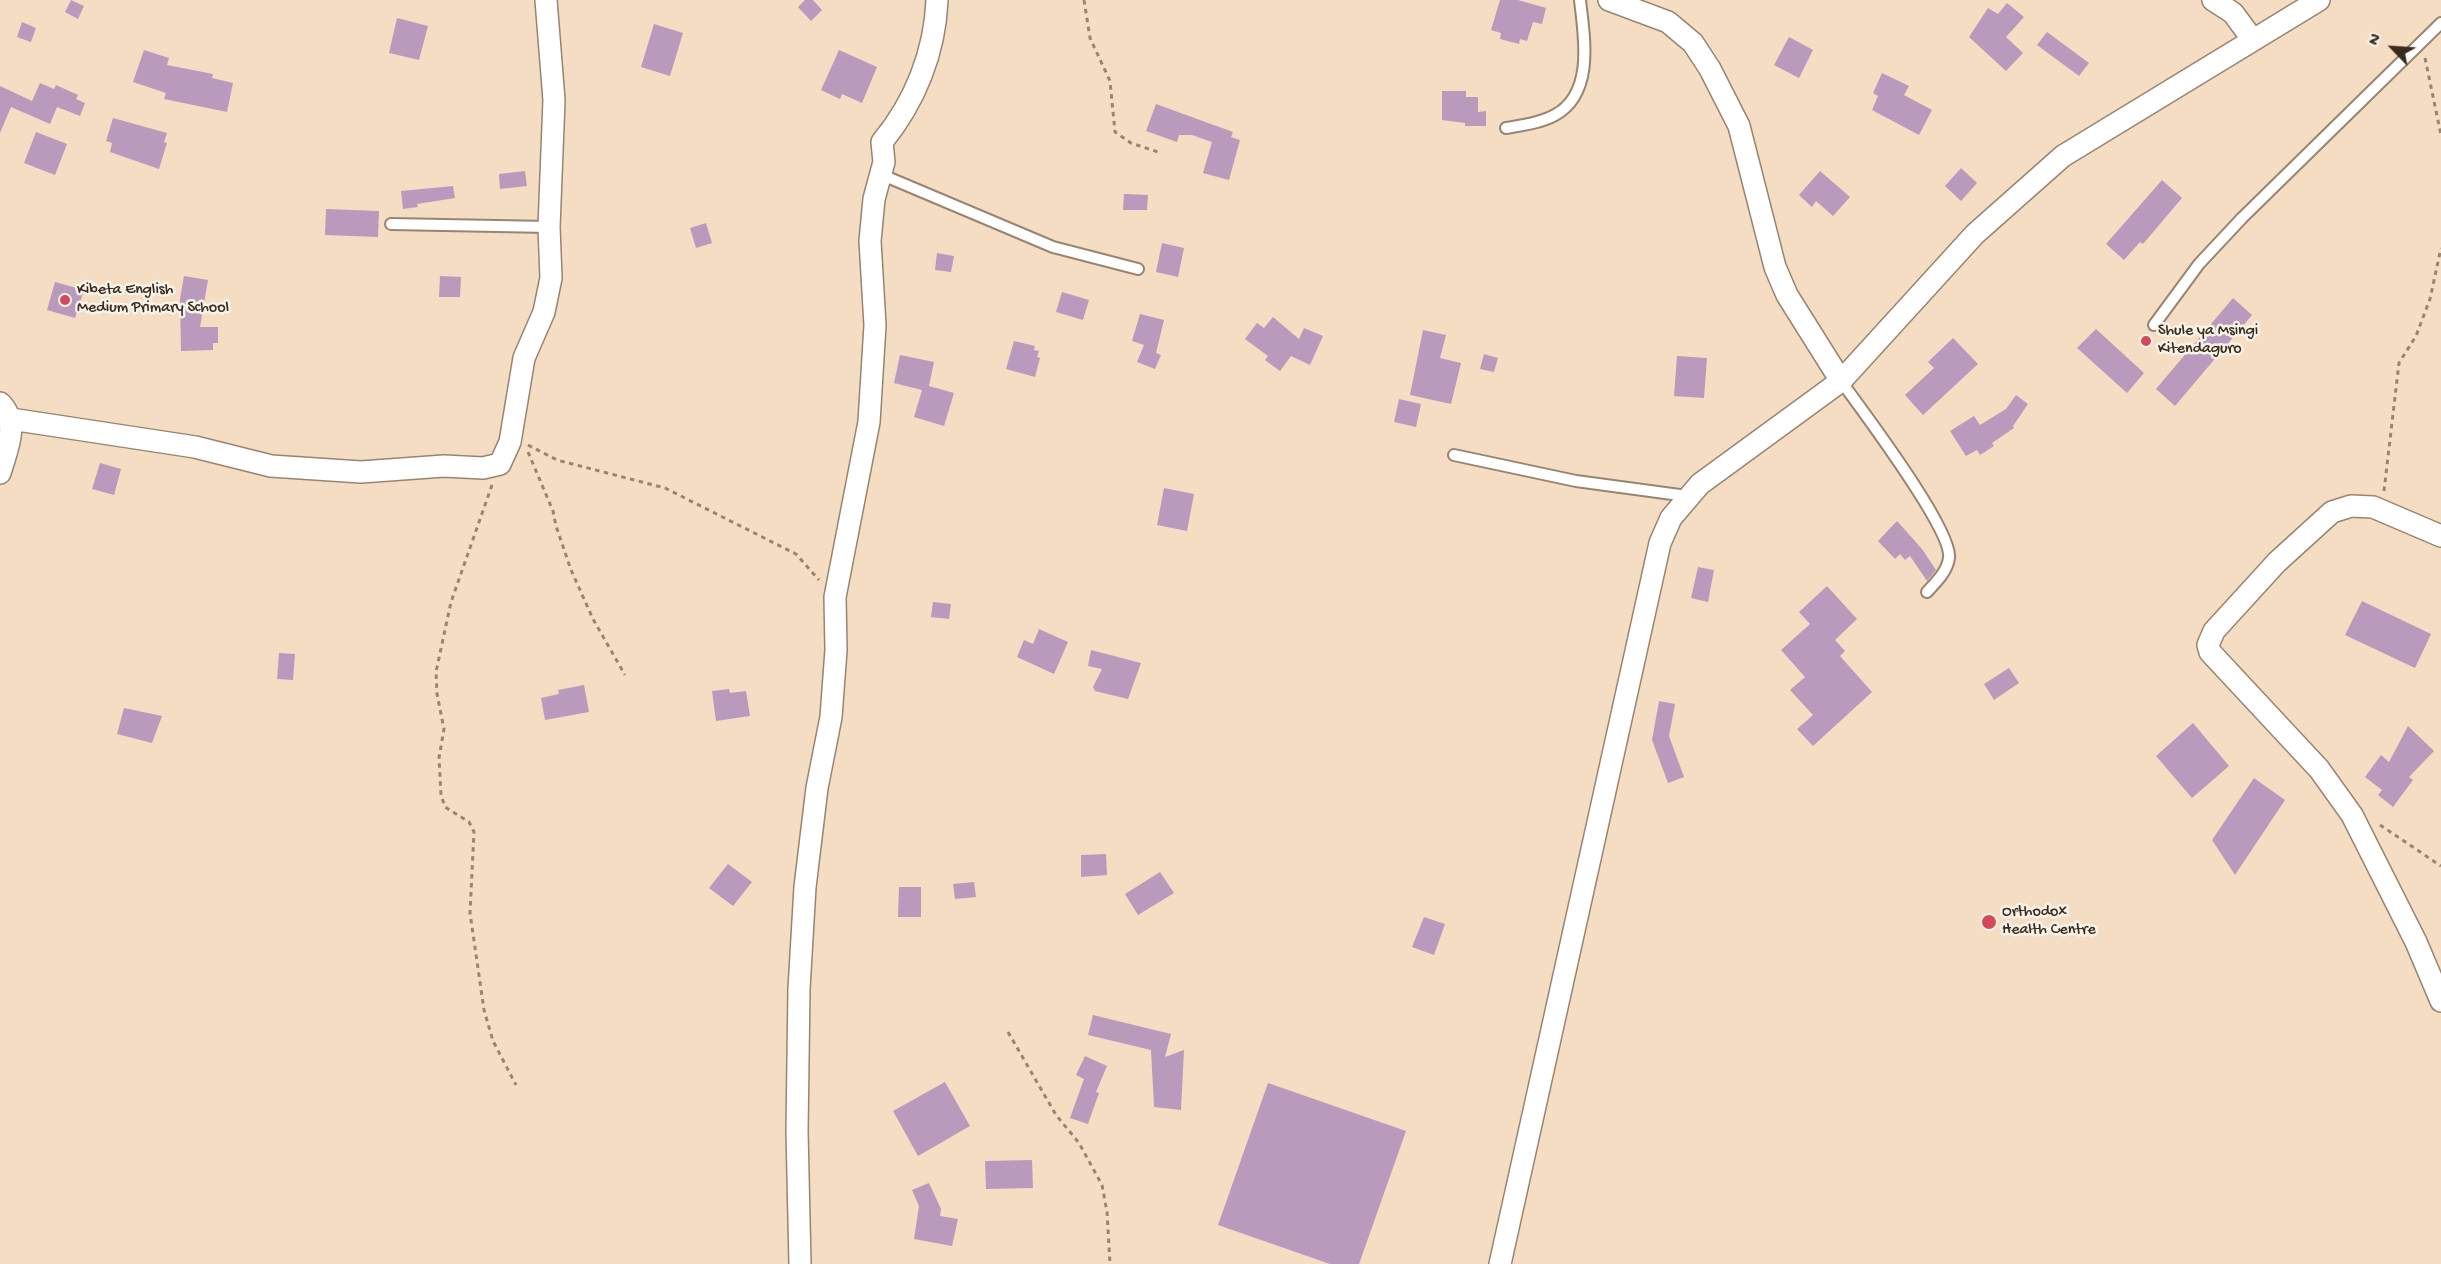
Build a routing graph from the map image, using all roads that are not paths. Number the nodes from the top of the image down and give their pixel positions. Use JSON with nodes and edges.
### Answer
{"nodes":[{"id":1,"x":546,"y":0,"type":"edge"},
{"id":2,"x":937,"y":0,"type":"edge"},
{"id":3,"x":1580,"y":0,"type":"edge"},
{"id":4,"x":1609,"y":0,"type":"edge"},
{"id":5,"x":2213,"y":0,"type":"edge"},
{"id":6,"x":2319,"y":0,"type":"edge"},
{"id":7,"x":2441,"y":23,"type":"edge"},
{"id":8,"x":2253,"y":40,"type":"junction"},
{"id":9,"x":1506,"y":129,"type":"dead end"},
{"id":10,"x":880,"y":174,"type":"junction"},
{"id":11,"x":392,"y":224,"type":"dead end"},
{"id":12,"x":549,"y":227,"type":"junction"},
{"id":13,"x":1138,"y":269,"type":"dead end"},
{"id":14,"x":2154,"y":325,"type":"dead end"},
{"id":15,"x":1841,"y":381,"type":"junction"},
{"id":16,"x":5,"y":411,"type":"edge"},
{"id":17,"x":1454,"y":455,"type":"dead end"},
{"id":18,"x":0,"y":473,"type":"edge"},
{"id":19,"x":1687,"y":496,"type":"junction"},
{"id":20,"x":2441,"y":536,"type":"edge"},
{"id":21,"x":1927,"y":592,"type":"dead end"},
{"id":22,"x":2441,"y":1001,"type":"edge"},
{"id":23,"x":800,"y":1264,"type":"edge"},
{"id":24,"x":1500,"y":1264,"type":"edge"}],
"edges":[{"from":1,"to":12,"type":"street"},
{"from":2,"to":10,"type":"street"},
{"from":3,"to":9,"type":"lane"},
{"from":4,"to":15,"type":"street"},
{"from":5,"to":8,"type":"street"},
{"from":6,"to":8,"type":"street"},
{"from":7,"to":14,"type":"lane"},
{"from":8,"to":15,"type":"street"},
{"from":10,"to":13,"type":"lane"},
{"from":10,"to":23,"type":"street"},
{"from":11,"to":12,"type":"lane"},
{"from":12,"to":16,"type":"street"},
{"from":15,"to":19,"type":"street"},
{"from":15,"to":21,"type":"lane"},
{"from":16,"to":18,"type":"street"},
{"from":17,"to":19,"type":"lane"},
{"from":19,"to":24,"type":"street"},
{"from":20,"to":22,"type":"street"}]}
